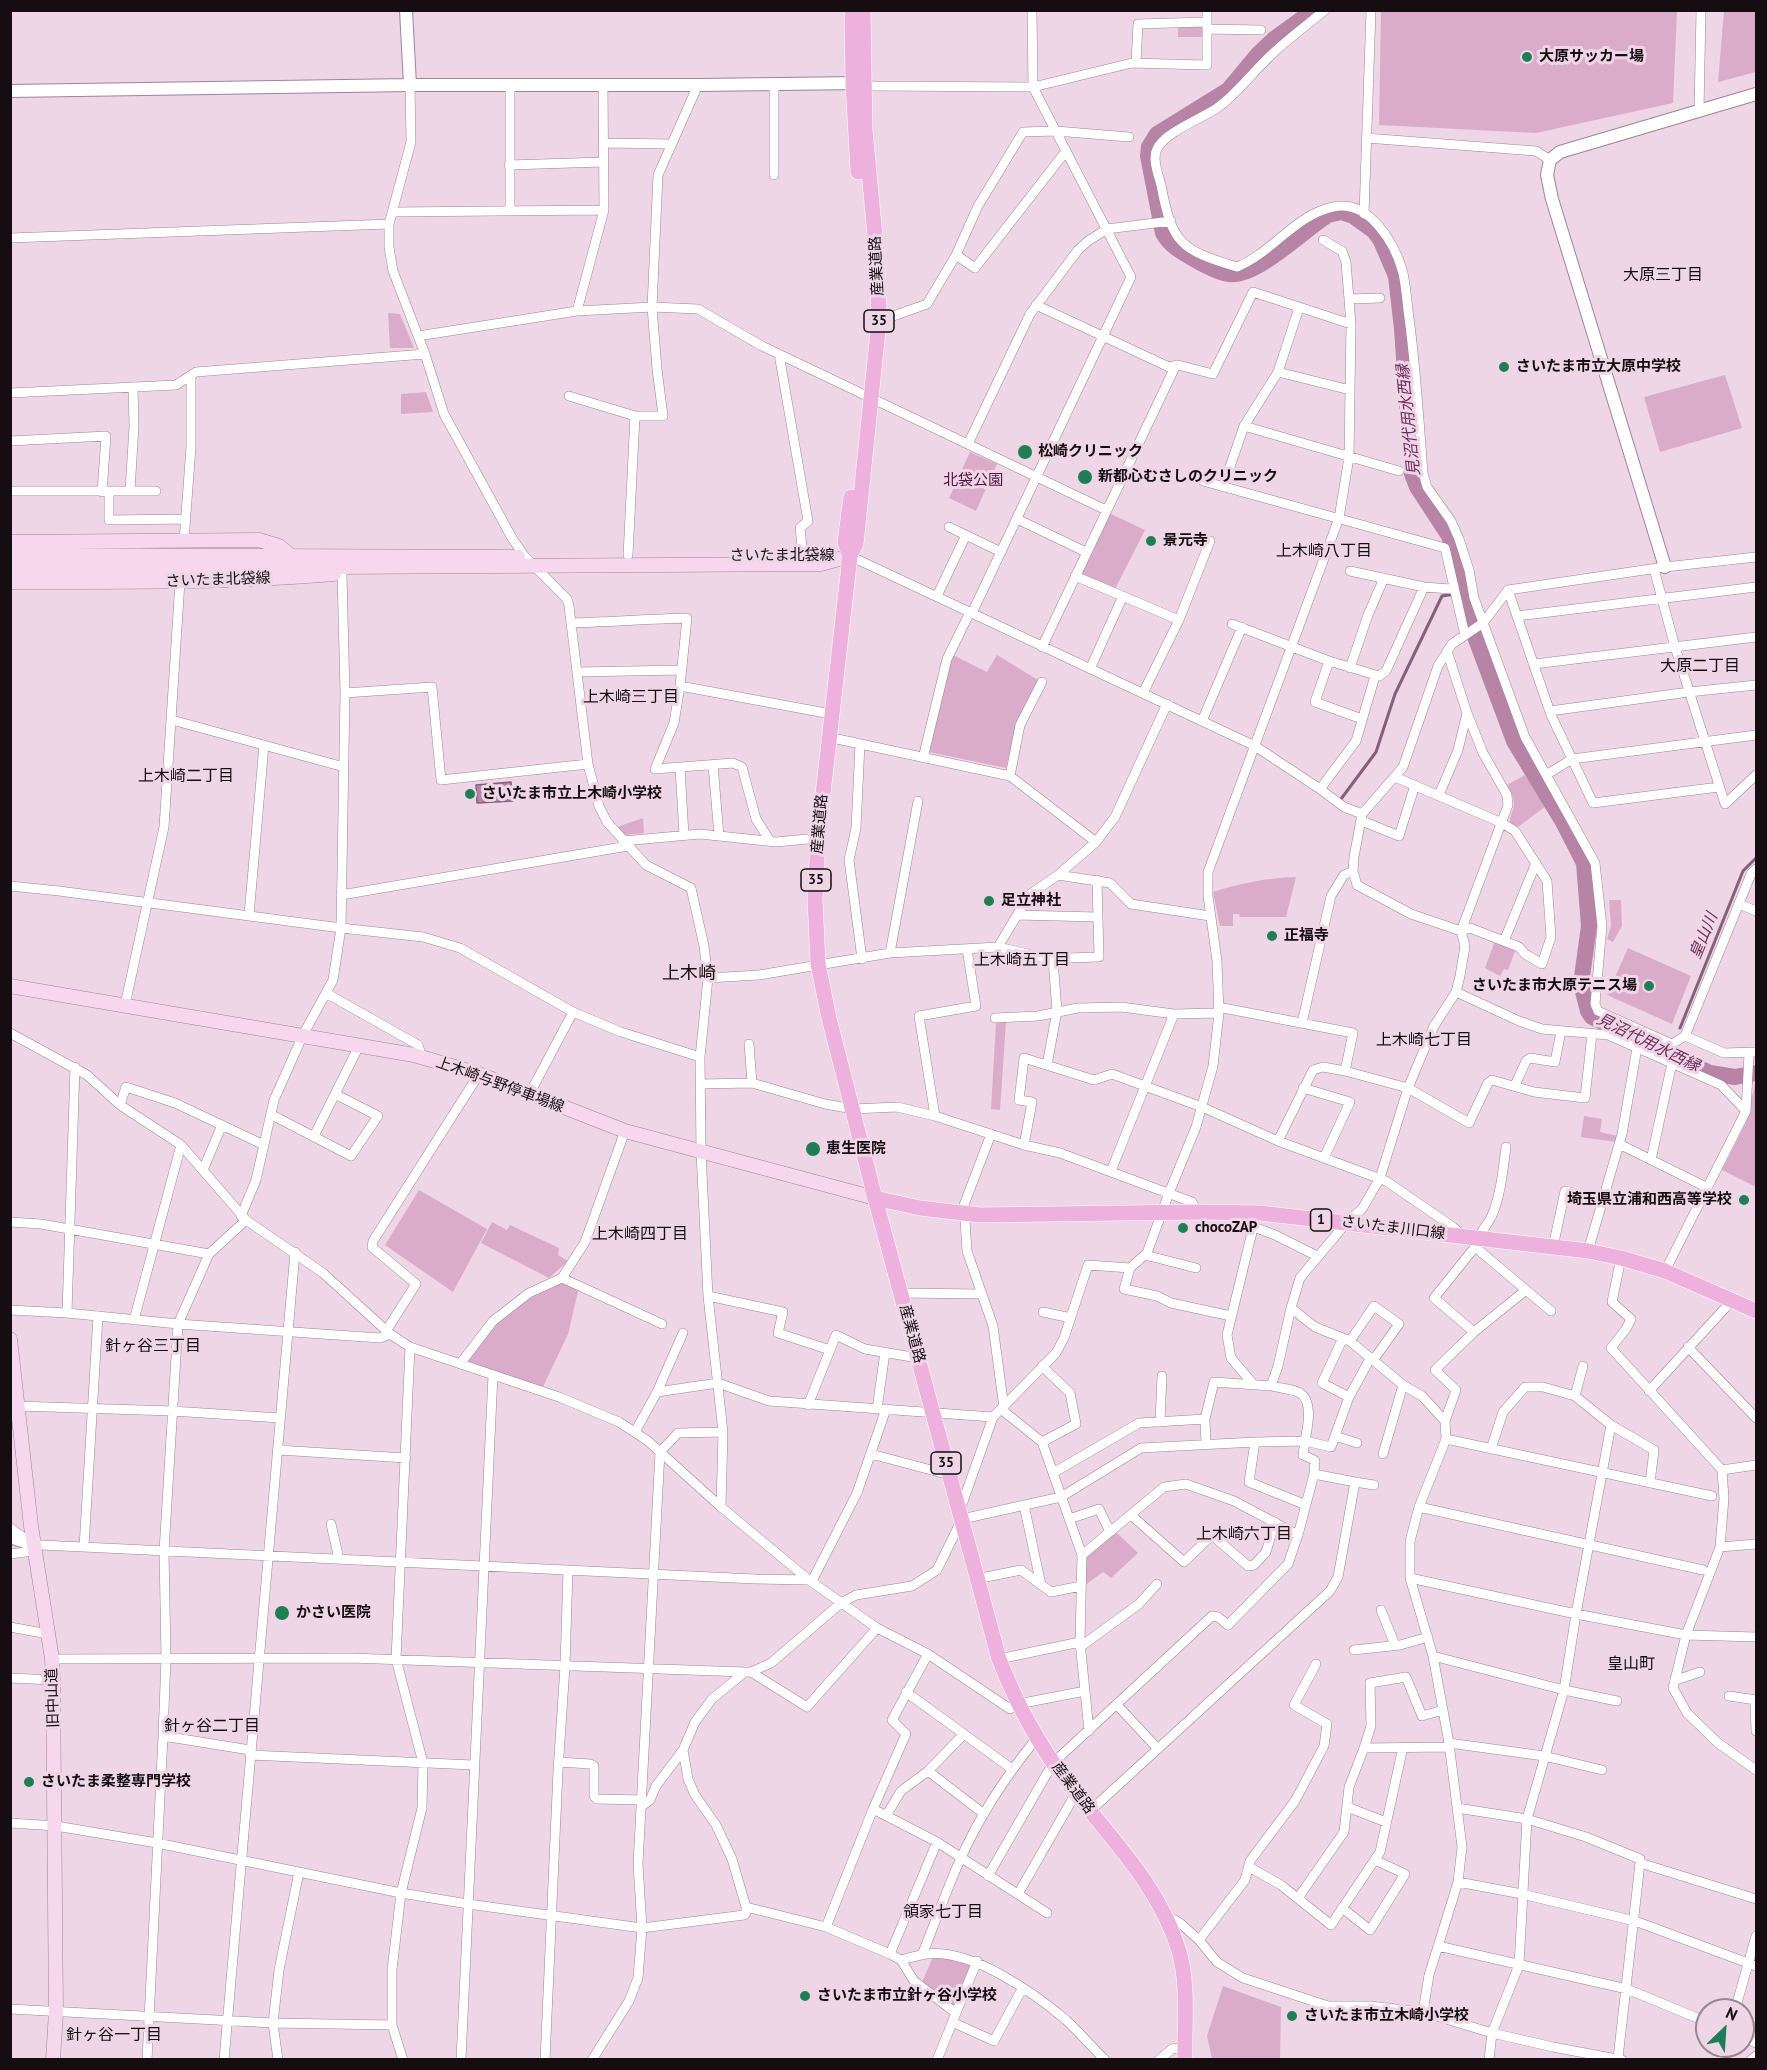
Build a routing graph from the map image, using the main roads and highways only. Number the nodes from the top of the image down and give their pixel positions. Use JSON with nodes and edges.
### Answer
{"nodes":[{"id":1,"x":852,"y":10,"type":"edge"},
{"id":2,"x":863,"y":10,"type":"edge"},
{"id":3,"x":858,"y":83,"type":"junction"},
{"id":4,"x":867,"y":396,"type":"junction"},
{"id":5,"x":10,"y":542,"type":"edge"},
{"id":6,"x":10,"y":555,"type":"edge"},
{"id":7,"x":289,"y":555,"type":"junction"},
{"id":8,"x":850,"y":556,"type":"junction"},
{"id":9,"x":529,"y":561,"type":"junction"},
{"id":10,"x":182,"y":562,"type":"junction"},
{"id":11,"x":426,"y":567,"type":"junction"},
{"id":12,"x":10,"y":569,"type":"edge"},
{"id":13,"x":10,"y":582,"type":"edge"},
{"id":14,"x":10,"y":986,"type":"edge"},
{"id":15,"x":875,"y":1198,"type":"junction"},
{"id":16,"x":1756,"y":1311,"type":"edge"},
{"id":17,"x":10,"y":1339,"type":"edge"},
{"id":18,"x":14,"y":1400,"type":"edge"},
{"id":19,"x":1185,"y":2053,"type":"edge"},
{"id":20,"x":53,"y":2060,"type":"edge"}],
"edges":[{"from":1,"to":3,"type":"main road","name":"産業道路","number":"35"},
{"from":2,"to":3,"type":"main road","name":"産業道路","number":"35"},
{"from":3,"to":4,"type":"main road","name":"産業道路","number":"35"},
{"from":3,"to":4,"type":"main road","name":"産業道路","number":"35"},
{"from":4,"to":8,"type":"main road","name":"産業道路","number":"35"},
{"from":5,"to":7,"type":"main road","name":"さいたま北袋線"},
{"from":6,"to":10,"type":"main road","name":"さいたま北袋線"},
{"from":7,"to":9,"type":"main road","name":"さいたま北袋線"},
{"from":7,"to":10,"type":"main road","name":"さいたま北袋線"},
{"from":8,"to":9,"type":"main road","name":"さいたま北袋線"},
{"from":8,"to":9,"type":"main road","name":"さいたま北袋線"},
{"from":8,"to":15,"type":"main road","name":"産業道路","number":"35"},
{"from":9,"to":11,"type":"main road","name":"さいたま北袋線"},
{"from":10,"to":11,"type":"main road","name":"さいたま北袋線"},
{"from":10,"to":12,"type":"main road","name":"さいたま北袋線"},
{"from":11,"to":13,"type":"main road","name":"さいたま北袋線"},
{"from":14,"to":15,"type":"main road","name":"上木崎与野停車場線"},
{"from":15,"to":16,"type":"main road","name":"さいたま川口線","number":"1"},
{"from":15,"to":19,"type":"main road","name":"産業道路","number":"35"},
{"from":17,"to":18,"type":"main road","name":"旧中山道"},
{"from":18,"to":20,"type":"main road","name":"旧中山道"}]}
